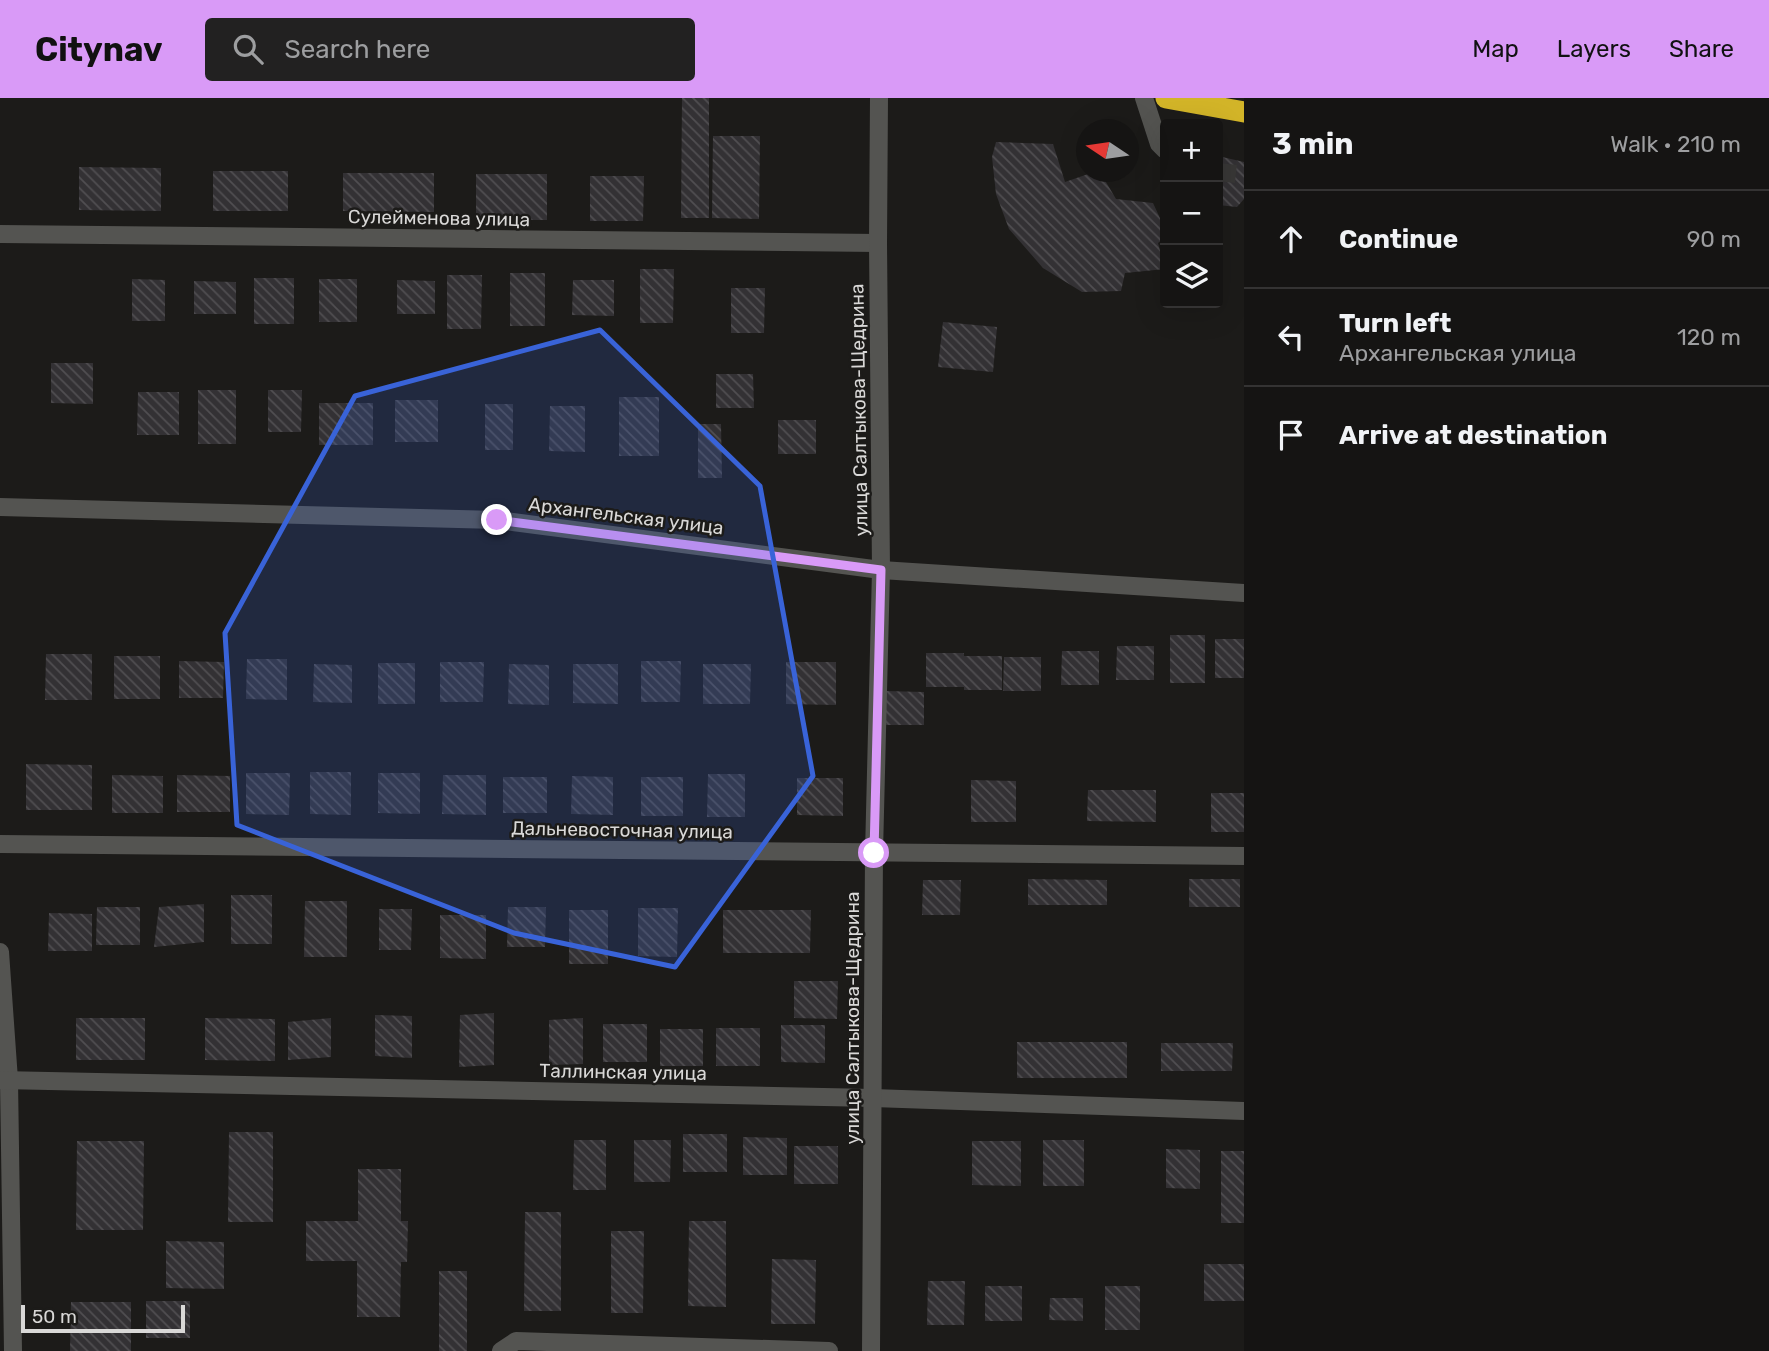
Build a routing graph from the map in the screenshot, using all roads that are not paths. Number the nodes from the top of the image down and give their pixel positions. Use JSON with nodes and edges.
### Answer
{"nodes":[{"id":1,"x":879,"y":98,"type":"edge"},
{"id":2,"x":1144,"y":98,"type":"edge"},
{"id":3,"x":1166,"y":98,"type":"edge"},
{"id":4,"x":1244,"y":112,"type":"edge"},
{"id":5,"x":1160,"y":145,"type":"edge"},
{"id":6,"x":0,"y":234,"type":"edge"},
{"id":7,"x":878,"y":243,"type":"junction"},
{"id":8,"x":0,"y":507,"type":"edge"},
{"id":9,"x":881,"y":570,"type":"junction"},
{"id":10,"x":1244,"y":593,"type":"edge"},
{"id":11,"x":0,"y":844,"type":"edge"},
{"id":12,"x":874,"y":853,"type":"junction"},
{"id":13,"x":1244,"y":856,"type":"edge"},
{"id":14,"x":0,"y":952,"type":"edge"},
{"id":15,"x":5,"y":1080,"type":"edge"},
{"id":16,"x":873,"y":1098,"type":"junction"},
{"id":17,"x":1244,"y":1111,"type":"edge"},
{"id":18,"x":13,"y":1351,"type":"edge"},
{"id":19,"x":501,"y":1351,"type":"edge"},
{"id":20,"x":829,"y":1351,"type":"edge"},
{"id":21,"x":871,"y":1351,"type":"edge"}],
"edges":[{"from":1,"to":7,"type":"street","name":"улица Салтыкова-Щедрина"},
{"from":2,"to":5,"type":"street"},
{"from":3,"to":4,"type":"highway"},
{"from":6,"to":7,"type":"street","name":"Сулейменова улица"},
{"from":7,"to":9,"type":"street","name":"улица Салтыкова-Щедрина"},
{"from":8,"to":9,"type":"street","name":"Архангельская улица"},
{"from":9,"to":10,"type":"street","name":"Архангельская улица"},
{"from":9,"to":12,"type":"street","name":"улица Салтыкова-Щедрина"},
{"from":11,"to":12,"type":"street","name":"Дальневосточная улица"},
{"from":12,"to":13,"type":"street","name":"Дальневосточная улица"},
{"from":12,"to":16,"type":"street","name":"улица Салтыкова-Щедрина"},
{"from":14,"to":15,"type":"street"},
{"from":15,"to":16,"type":"street","name":"Таллинская улица"},
{"from":15,"to":18,"type":"street"},
{"from":16,"to":17,"type":"street","name":"Таллинская улица"},
{"from":16,"to":21,"type":"street","name":"улица Салтыкова-Щедрина"},
{"from":19,"to":20,"type":"street"}]}
